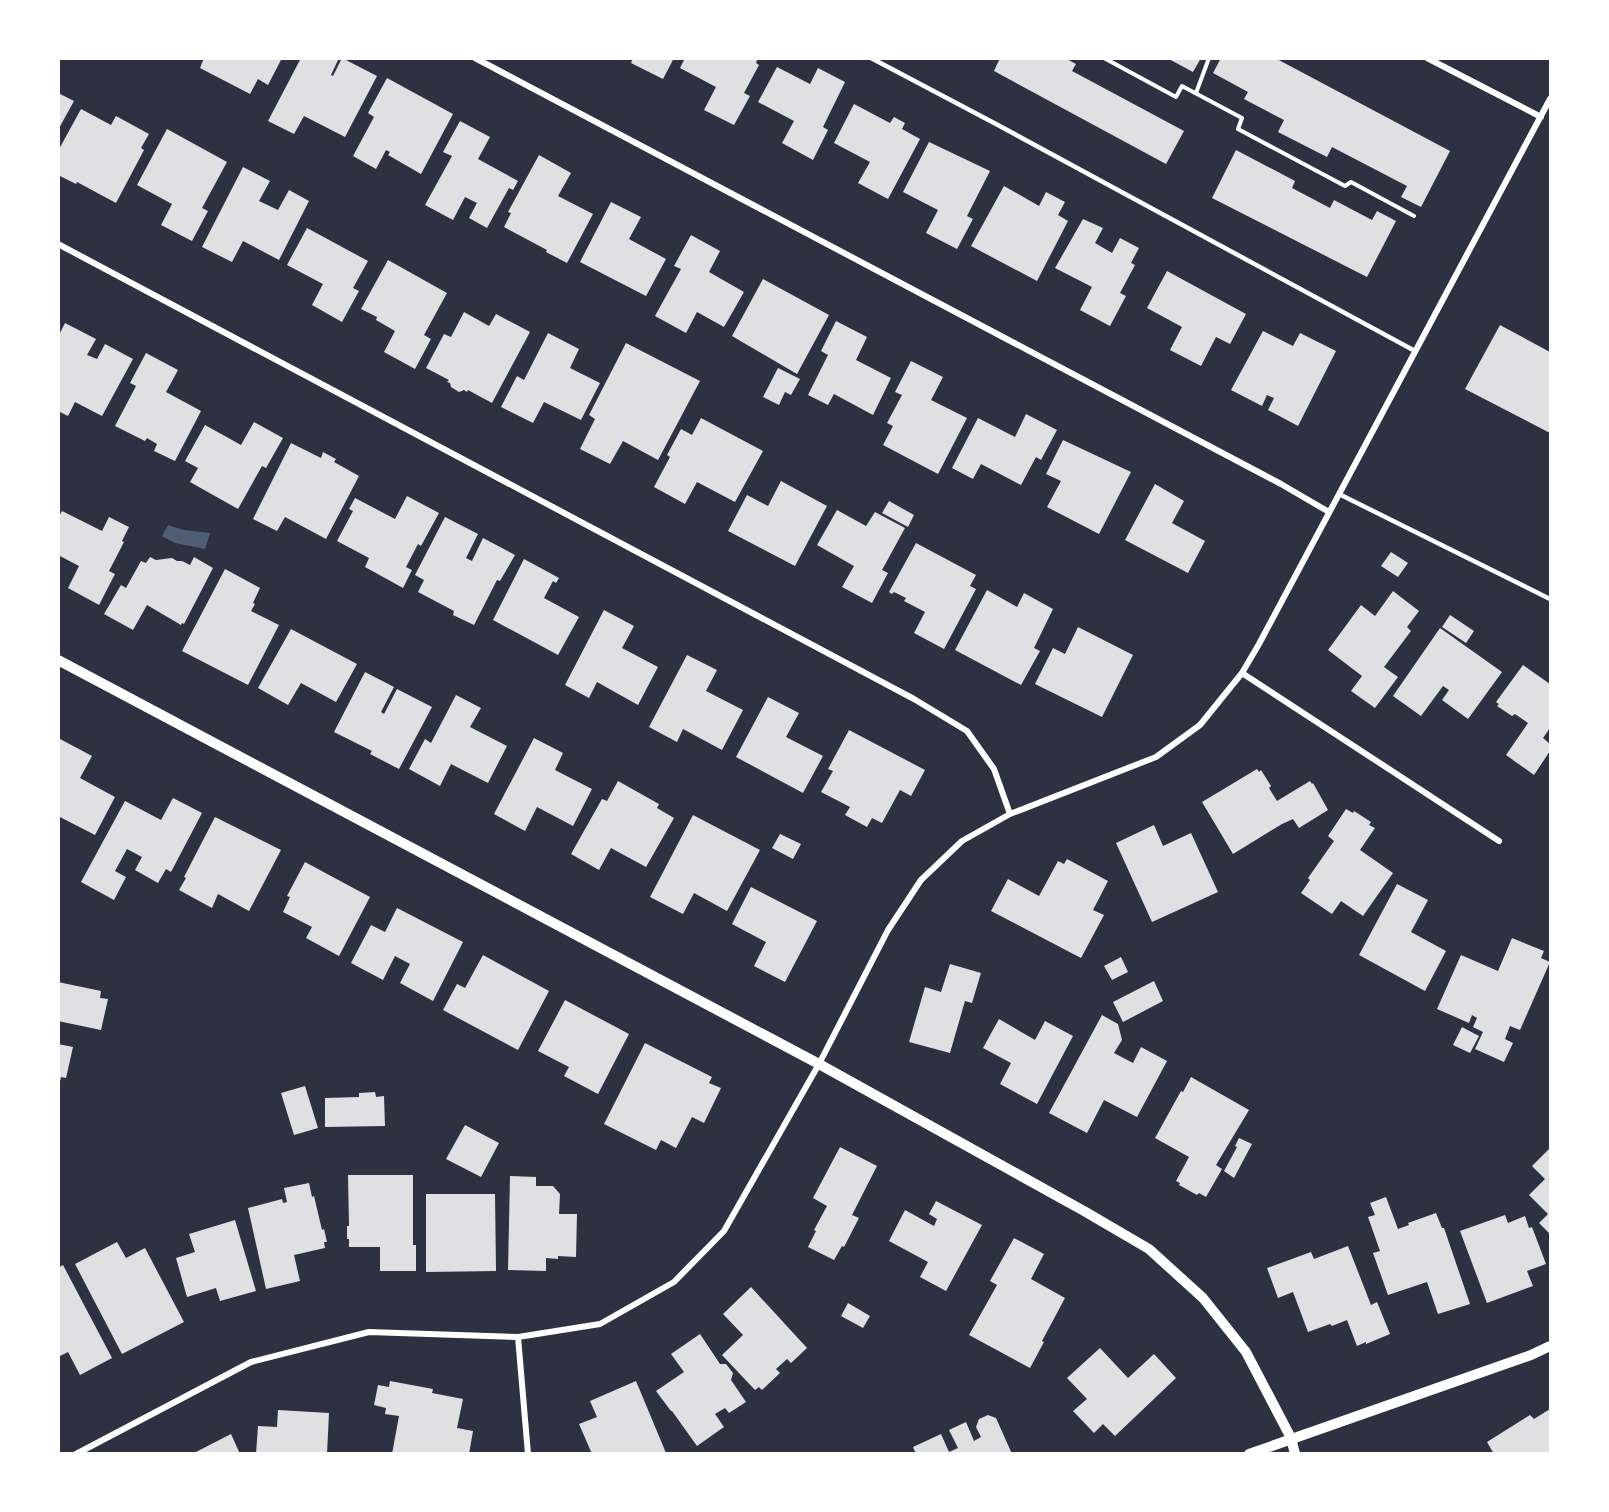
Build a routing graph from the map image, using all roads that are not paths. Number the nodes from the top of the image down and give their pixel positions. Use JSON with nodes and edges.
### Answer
{"nodes":[{"id":1,"x":475,"y":58,"type":"edge"},
{"id":2,"x":871,"y":58,"type":"edge"},
{"id":3,"x":1427,"y":58,"type":"edge"},
{"id":4,"x":1551,"y":99,"type":"edge"},
{"id":5,"x":1541,"y":117,"type":"junction"},
{"id":6,"x":58,"y":244,"type":"edge"},
{"id":7,"x":1415,"y":351,"type":"junction"},
{"id":8,"x":1339,"y":494,"type":"junction"},
{"id":9,"x":1329,"y":512,"type":"junction"},
{"id":10,"x":1551,"y":599,"type":"edge"},
{"id":11,"x":58,"y":660,"type":"edge"},
{"id":12,"x":1242,"y":673,"type":"junction"},
{"id":13,"x":1010,"y":814,"type":"junction"},
{"id":14,"x":1499,"y":841,"type":"dead end"},
{"id":15,"x":819,"y":1064,"type":"junction"},
{"id":16,"x":518,"y":1338,"type":"junction"},
{"id":17,"x":1551,"y":1346,"type":"edge"},
{"id":18,"x":1291,"y":1438,"type":"junction"},
{"id":19,"x":76,"y":1454,"type":"edge"},
{"id":20,"x":528,"y":1454,"type":"edge"},
{"id":21,"x":1249,"y":1454,"type":"edge"},
{"id":22,"x":1295,"y":1454,"type":"edge"}],
"edges":[{"from":1,"to":9,"type":"street"},
{"from":2,"to":7,"type":"lane"},
{"from":3,"to":5,"type":"street"},
{"from":4,"to":5,"type":"street"},
{"from":5,"to":7,"type":"street"},
{"from":6,"to":13,"type":"street"},
{"from":7,"to":8,"type":"street"},
{"from":8,"to":9,"type":"street"},
{"from":8,"to":10,"type":"lane"},
{"from":9,"to":12,"type":"street"},
{"from":11,"to":15,"type":"street"},
{"from":12,"to":13,"type":"street"},
{"from":12,"to":14,"type":"street"},
{"from":13,"to":15,"type":"street"},
{"from":15,"to":16,"type":"street"},
{"from":15,"to":18,"type":"street"},
{"from":16,"to":19,"type":"street"},
{"from":16,"to":20,"type":"street"},
{"from":17,"to":18,"type":"street"},
{"from":18,"to":21,"type":"street"},
{"from":18,"to":22,"type":"street"}]}
